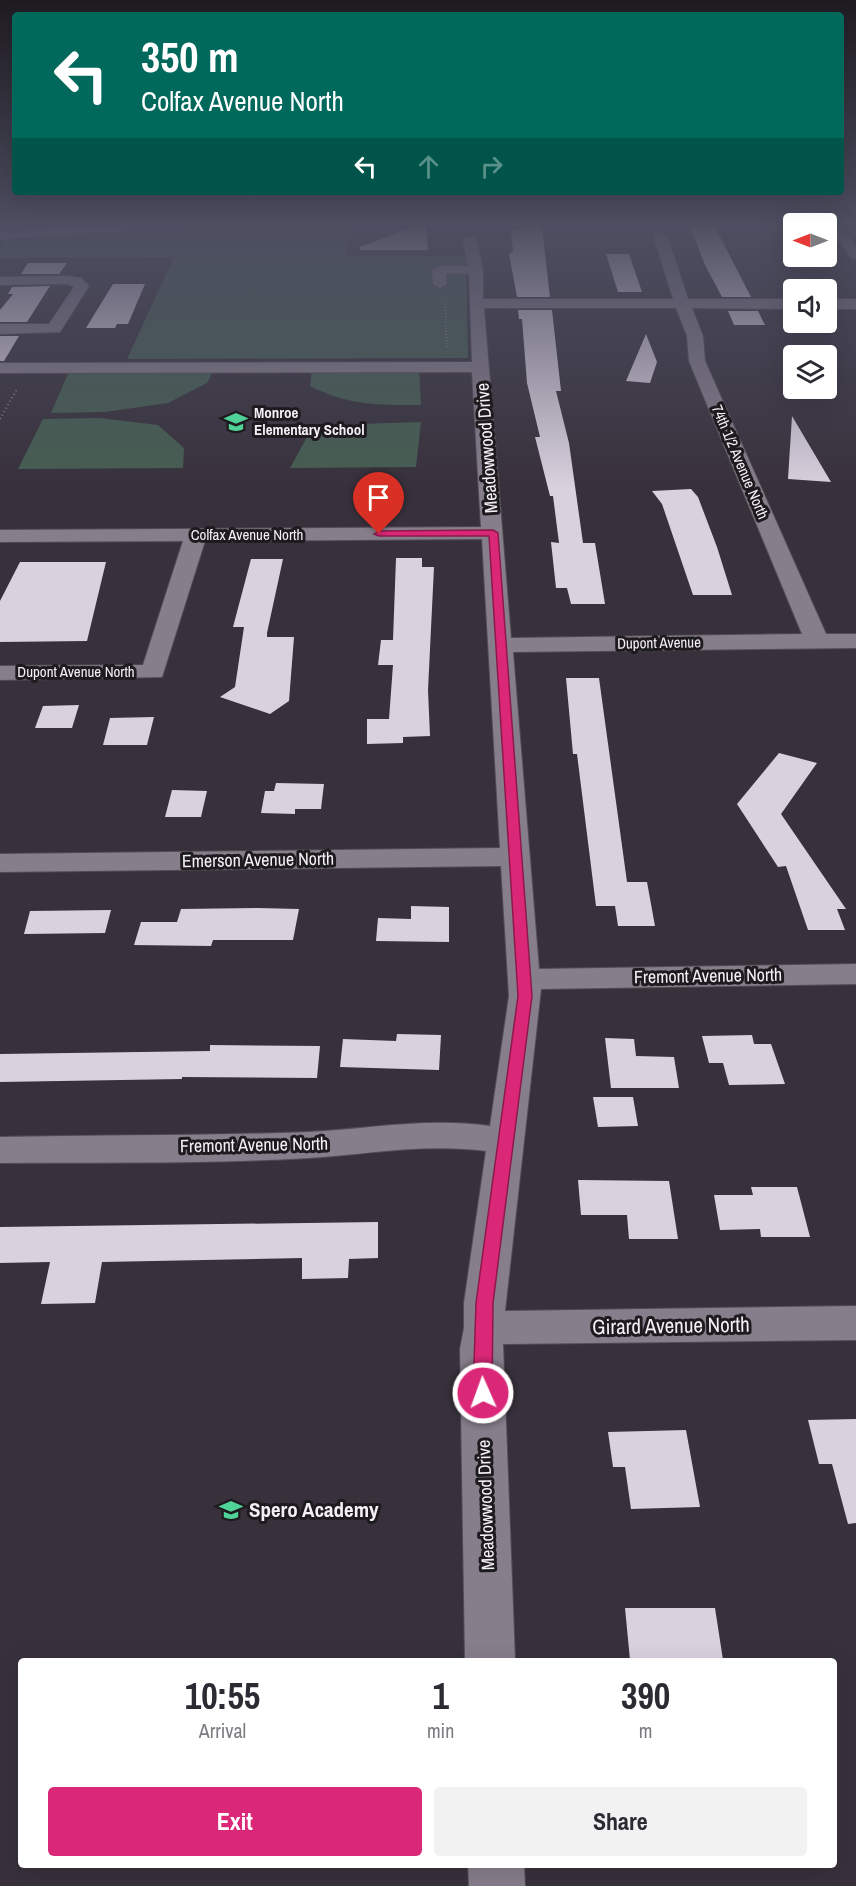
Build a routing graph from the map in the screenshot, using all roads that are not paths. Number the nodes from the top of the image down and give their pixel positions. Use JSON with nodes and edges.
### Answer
{"nodes":[{"id":1,"x":65,"y":312,"type":"edge"},
{"id":2,"x":477,"y":312,"type":"edge"},
{"id":3,"x":686,"y":312,"type":"edge"},
{"id":4,"x":0,"y":329,"type":"edge"},
{"id":5,"x":482,"y":363,"type":"junction"},
{"id":6,"x":0,"y":368,"type":"edge"},
{"id":7,"x":493,"y":533,"type":"junction"},
{"id":8,"x":196,"y":535,"type":"junction"},
{"id":9,"x":0,"y":536,"type":"edge"},
{"id":10,"x":818,"y":641,"type":"junction"},
{"id":11,"x":856,"y":641,"type":"edge"},
{"id":12,"x":501,"y":645,"type":"junction"},
{"id":13,"x":0,"y":673,"type":"edge"},
{"id":14,"x":516,"y":857,"type":"junction"},
{"id":15,"x":0,"y":863,"type":"edge"},
{"id":16,"x":856,"y":974,"type":"edge"},
{"id":17,"x":524,"y":979,"type":"junction"},
{"id":18,"x":507,"y":1141,"type":"junction"},
{"id":19,"x":0,"y":1149,"type":"edge"},
{"id":20,"x":856,"y":1323,"type":"edge"},
{"id":21,"x":485,"y":1328,"type":"junction"},
{"id":22,"x":490,"y":1658,"type":"edge"},
{"id":23,"x":496,"y":1868,"type":"edge"},
{"id":24,"x":496,"y":1886,"type":"edge"}],
"edges":[{"from":1,"to":4,"type":"street"},
{"from":2,"to":5,"type":"street","name":"Meadowwood Drive"},
{"from":3,"to":10,"type":"street","name":"74th 1/2 Avenue North"},
{"from":5,"to":6,"type":"street"},
{"from":5,"to":7,"type":"street","name":"Meadowwood Drive"},
{"from":7,"to":8,"type":"street","name":"Colfax Avenue North"},
{"from":7,"to":12,"type":"street","name":"Meadowwood Drive"},
{"from":8,"to":9,"type":"street","name":"Colfax Avenue North"},
{"from":8,"to":13,"type":"street","name":"Dupont Avenue North"},
{"from":10,"to":11,"type":"street"},
{"from":10,"to":12,"type":"street","name":"Dupont Avenue"},
{"from":12,"to":14,"type":"street","name":"Meadowwood Drive"},
{"from":14,"to":15,"type":"street","name":"Emerson Avenue North"},
{"from":14,"to":17,"type":"street","name":"Meadowwood Drive"},
{"from":16,"to":17,"type":"street","name":"Fremont Avenue North"},
{"from":17,"to":18,"type":"street","name":"Meadowwood Drive"},
{"from":18,"to":19,"type":"street","name":"Fremont Avenue North"},
{"from":18,"to":21,"type":"street","name":"Meadowwood Drive"},
{"from":20,"to":21,"type":"street","name":"Girard Avenue North"},
{"from":21,"to":22,"type":"street","name":"Meadowwood Drive"},
{"from":23,"to":24,"type":"street"}]}
